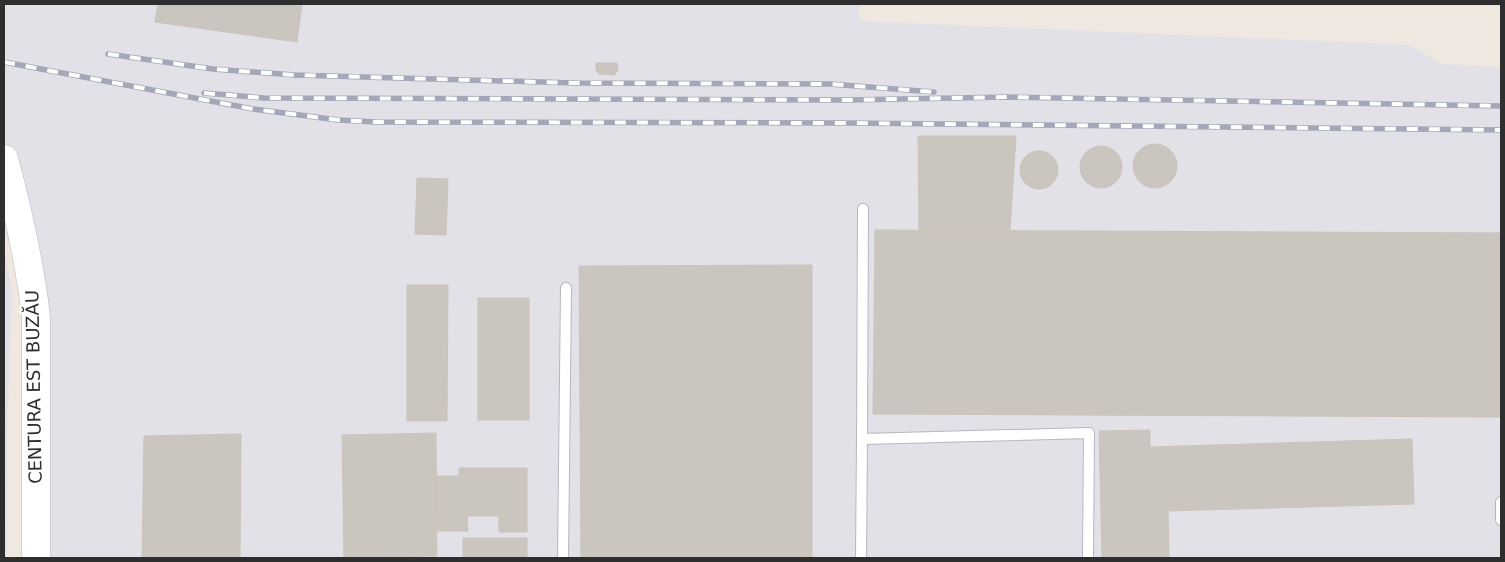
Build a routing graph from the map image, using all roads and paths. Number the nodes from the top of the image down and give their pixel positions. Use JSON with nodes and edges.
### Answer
{"nodes":[{"id":1,"x":4,"y":159,"type":"edge"},
{"id":2,"x":863,"y":210,"type":"dead end"},
{"id":3,"x":566,"y":288,"type":"dead end"},
{"id":4,"x":862,"y":439,"type":"junction"},
{"id":5,"x":1501,"y":502,"type":"edge"},
{"id":6,"x":1501,"y":520,"type":"edge"},
{"id":7,"x":36,"y":558,"type":"edge"},
{"id":8,"x":563,"y":558,"type":"edge"},
{"id":9,"x":861,"y":558,"type":"edge"},
{"id":10,"x":1088,"y":558,"type":"edge"}],
"edges":[{"from":1,"to":7,"type":"main road","name":"CENTURA EST BUZĂU"},
{"from":2,"to":4,"type":"lane"},
{"from":3,"to":8,"type":"lane"},
{"from":4,"to":9,"type":"lane"},
{"from":4,"to":10,"type":"lane"},
{"from":5,"to":6,"type":"lane"}]}
